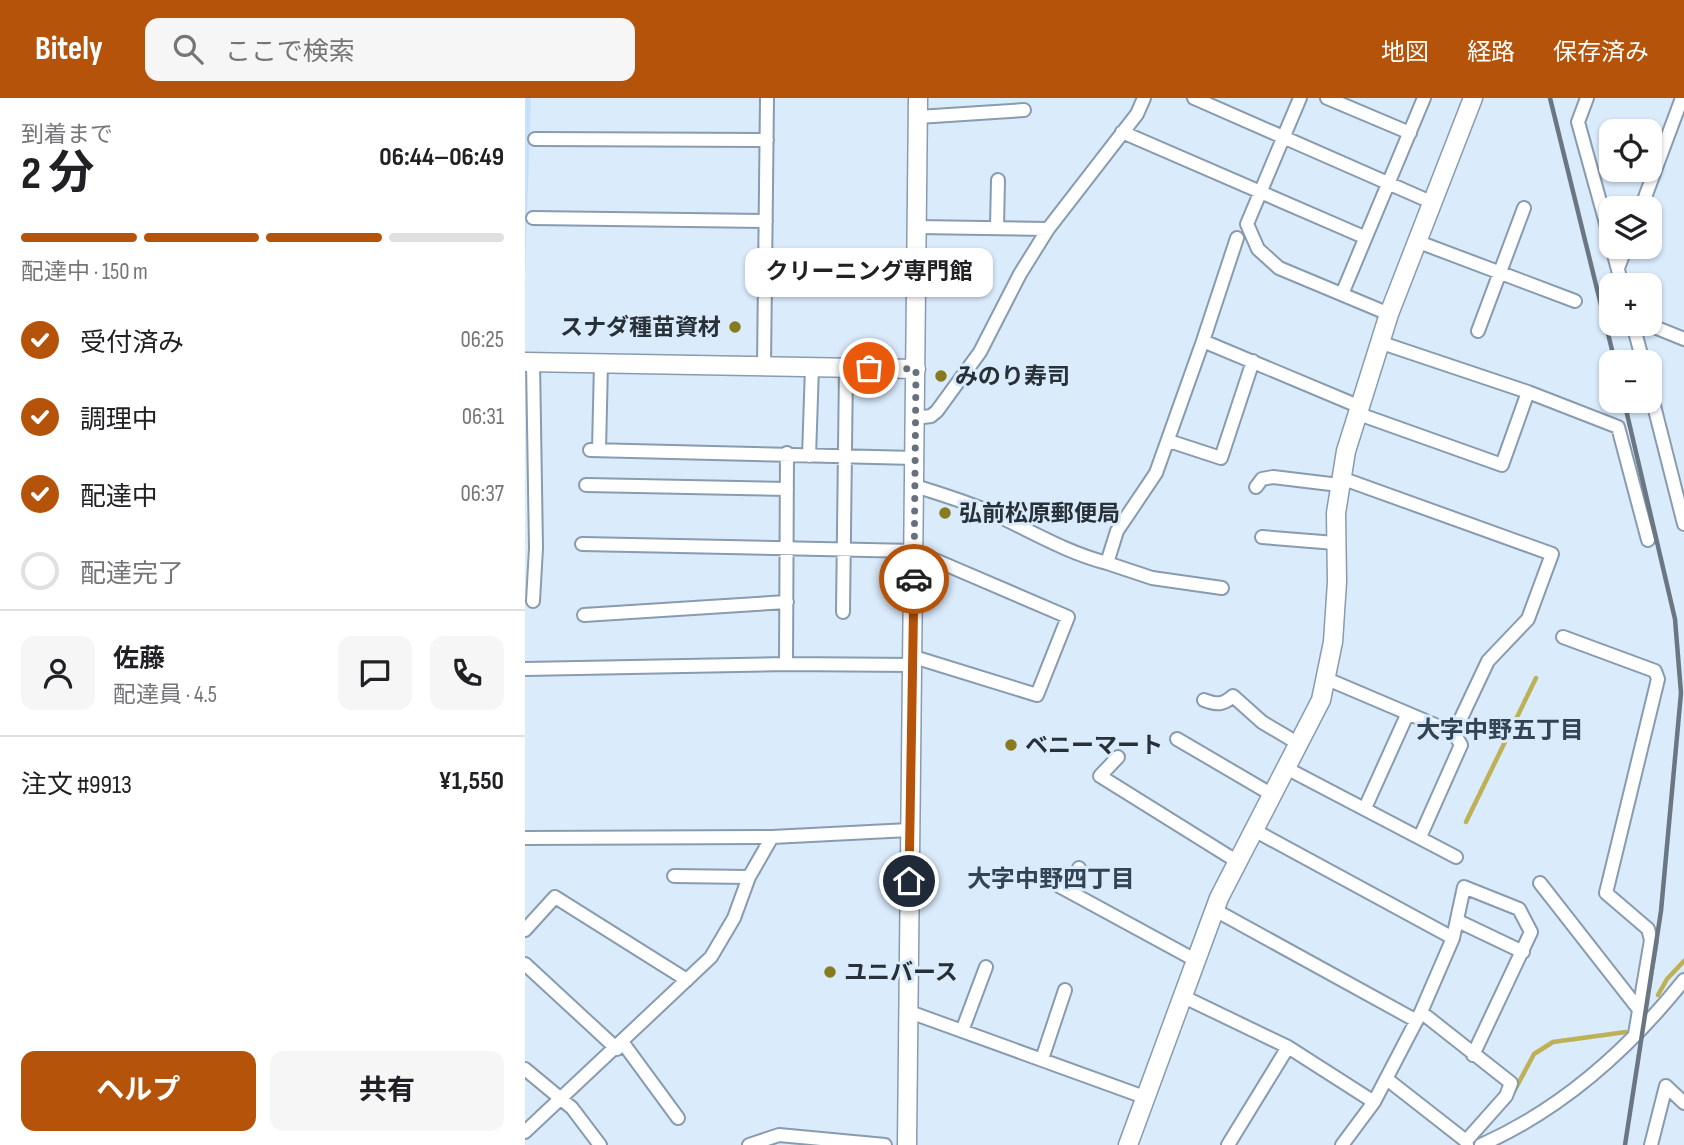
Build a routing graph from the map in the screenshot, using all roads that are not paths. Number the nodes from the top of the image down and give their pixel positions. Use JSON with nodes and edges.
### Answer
{"nodes":[{"id":1,"x":767,"y":98,"type":"edge"},
{"id":2,"x":918,"y":98,"type":"edge"},
{"id":3,"x":1144,"y":98,"type":"edge"},
{"id":4,"x":1194,"y":98,"type":"edge"},
{"id":5,"x":1300,"y":98,"type":"edge"},
{"id":6,"x":1327,"y":98,"type":"edge"},
{"id":7,"x":1424,"y":98,"type":"edge"},
{"id":8,"x":1473,"y":98,"type":"edge"},
{"id":9,"x":1587,"y":98,"type":"edge"},
{"id":10,"x":1682,"y":98,"type":"edge"},
{"id":11,"x":1024,"y":110,"type":"dead end"},
{"id":12,"x":918,"y":117,"type":"junction"},
{"id":13,"x":1122,"y":132,"type":"junction"},
{"id":14,"x":1410,"y":133,"type":"junction"},
{"id":15,"x":1282,"y":136,"type":"junction"},
{"id":16,"x":535,"y":139,"type":"dead end"},
{"id":17,"x":767,"y":140,"type":"junction"},
{"id":18,"x":998,"y":180,"type":"dead end"},
{"id":19,"x":1388,"y":184,"type":"junction"},
{"id":20,"x":1259,"y":190,"type":"junction"},
{"id":21,"x":1645,"y":196,"type":"edge"},
{"id":22,"x":1599,"y":199,"type":"edge"},
{"id":23,"x":1431,"y":202,"type":"junction"},
{"id":24,"x":1524,"y":208,"type":"dead end"},
{"id":25,"x":533,"y":218,"type":"dead end"},
{"id":26,"x":766,"y":222,"type":"junction"},
{"id":27,"x":917,"y":227,"type":"junction"},
{"id":28,"x":997,"y":228,"type":"junction"},
{"id":29,"x":1048,"y":229,"type":"junction"},
{"id":30,"x":1364,"y":237,"type":"junction"},
{"id":31,"x":1237,"y":238,"type":"dead end"},
{"id":32,"x":1416,"y":241,"type":"junction"},
{"id":33,"x":1615,"y":259,"type":"edge"},
{"id":34,"x":1622,"y":259,"type":"edge"},
{"id":35,"x":1618,"y":269,"type":"junction"},
{"id":36,"x":1500,"y":273,"type":"junction"},
{"id":37,"x":1619,"y":273,"type":"edge"},
{"id":38,"x":1342,"y":294,"type":"junction"},
{"id":39,"x":1575,"y":301,"type":"dead end"},
{"id":40,"x":1389,"y":314,"type":"junction"},
{"id":41,"x":1662,"y":330,"type":"edge"},
{"id":42,"x":1478,"y":331,"type":"dead end"},
{"id":43,"x":1684,"y":340,"type":"edge"},
{"id":44,"x":1203,"y":341,"type":"junction"},
{"id":45,"x":1379,"y":342,"type":"junction"},
{"id":46,"x":1253,"y":361,"type":"junction"},
{"id":47,"x":529,"y":362,"type":"edge"},
{"id":48,"x":601,"y":363,"type":"junction"},
{"id":49,"x":764,"y":366,"type":"junction"},
{"id":50,"x":812,"y":367,"type":"junction"},
{"id":51,"x":846,"y":368,"type":"junction"},
{"id":52,"x":916,"y":369,"type":"junction"},
{"id":53,"x":1528,"y":392,"type":"junction"},
{"id":54,"x":1357,"y":410,"type":"junction"},
{"id":55,"x":1656,"y":413,"type":"edge"},
{"id":56,"x":915,"y":418,"type":"junction"},
{"id":57,"x":1169,"y":441,"type":"junction"},
{"id":58,"x":787,"y":453,"type":"junction"},
{"id":59,"x":809,"y":456,"type":"junction"},
{"id":60,"x":846,"y":458,"type":"junction"},
{"id":61,"x":915,"y":458,"type":"junction"},
{"id":62,"x":1340,"y":481,"type":"junction"},
{"id":63,"x":586,"y":485,"type":"dead end"},
{"id":64,"x":915,"y":486,"type":"junction"},
{"id":65,"x":1256,"y":486,"type":"dead end"},
{"id":66,"x":1684,"y":487,"type":"edge"},
{"id":67,"x":787,"y":489,"type":"junction"},
{"id":68,"x":1679,"y":500,"type":"junction"},
{"id":69,"x":1684,"y":524,"type":"edge"},
{"id":70,"x":1262,"y":537,"type":"dead end"},
{"id":71,"x":1647,"y":540,"type":"dead end"},
{"id":72,"x":1335,"y":543,"type":"junction"},
{"id":73,"x":582,"y":544,"type":"dead end"},
{"id":74,"x":787,"y":549,"type":"junction"},
{"id":75,"x":844,"y":550,"type":"junction"},
{"id":76,"x":914,"y":551,"type":"junction"},
{"id":77,"x":1107,"y":563,"type":"junction"},
{"id":78,"x":1222,"y":588,"type":"dead end"},
{"id":79,"x":533,"y":601,"type":"dead end"},
{"id":80,"x":787,"y":601,"type":"junction"},
{"id":81,"x":843,"y":612,"type":"dead end"},
{"id":82,"x":584,"y":615,"type":"dead end"},
{"id":83,"x":1563,"y":637,"type":"dead end"},
{"id":84,"x":914,"y":661,"type":"junction"},
{"id":85,"x":786,"y":664,"type":"junction"},
{"id":86,"x":525,"y":669,"type":"edge"},
{"id":87,"x":1327,"y":679,"type":"junction"},
{"id":88,"x":1204,"y":700,"type":"dead end"},
{"id":89,"x":1407,"y":715,"type":"junction"},
{"id":90,"x":1454,"y":733,"type":"junction"},
{"id":91,"x":1177,"y":739,"type":"dead end"},
{"id":92,"x":1299,"y":744,"type":"junction"},
{"id":93,"x":1118,"y":757,"type":"dead end"},
{"id":94,"x":1286,"y":768,"type":"junction"},
{"id":95,"x":1271,"y":794,"type":"junction"},
{"id":96,"x":1365,"y":808,"type":"junction"},
{"id":97,"x":1252,"y":829,"type":"junction"},
{"id":98,"x":909,"y":830,"type":"junction"},
{"id":99,"x":772,"y":837,"type":"junction"},
{"id":100,"x":1420,"y":837,"type":"junction"},
{"id":101,"x":525,"y":838,"type":"edge"},
{"id":102,"x":1456,"y":857,"type":"dead end"},
{"id":103,"x":1238,"y":862,"type":"junction"},
{"id":104,"x":1079,"y":868,"type":"dead end"},
{"id":105,"x":674,"y":876,"type":"dead end"},
{"id":106,"x":749,"y":877,"type":"junction"},
{"id":107,"x":1048,"y":880,"type":"dead end"},
{"id":108,"x":1540,"y":883,"type":"dead end"},
{"id":109,"x":1070,"y":892,"type":"junction"},
{"id":110,"x":1215,"y":910,"type":"junction"},
{"id":111,"x":1458,"y":921,"type":"junction"},
{"id":112,"x":525,"y":930,"type":"edge"},
{"id":113,"x":1453,"y":938,"type":"junction"},
{"id":114,"x":1523,"y":952,"type":"junction"},
{"id":115,"x":1197,"y":961,"type":"junction"},
{"id":116,"x":525,"y":964,"type":"edge"},
{"id":117,"x":986,"y":967,"type":"dead end"},
{"id":118,"x":687,"y":980,"type":"junction"},
{"id":119,"x":1684,"y":980,"type":"edge"},
{"id":120,"x":1065,"y":990,"type":"dead end"},
{"id":121,"x":1184,"y":997,"type":"junction"},
{"id":122,"x":1637,"y":1007,"type":"junction"},
{"id":123,"x":907,"y":1011,"type":"junction"},
{"id":124,"x":1418,"y":1016,"type":"junction"},
{"id":125,"x":962,"y":1031,"type":"junction"},
{"id":126,"x":1635,"y":1034,"type":"junction"},
{"id":127,"x":620,"y":1046,"type":"junction"},
{"id":128,"x":1288,"y":1047,"type":"junction"},
{"id":129,"x":1473,"y":1055,"type":"junction"},
{"id":130,"x":1042,"y":1059,"type":"junction"},
{"id":131,"x":525,"y":1069,"type":"edge"},
{"id":132,"x":1388,"y":1080,"type":"junction"},
{"id":133,"x":1147,"y":1098,"type":"junction"},
{"id":134,"x":560,"y":1100,"type":"junction"},
{"id":135,"x":1374,"y":1102,"type":"junction"},
{"id":136,"x":1684,"y":1103,"type":"edge"},
{"id":137,"x":678,"y":1118,"type":"dead end"},
{"id":138,"x":525,"y":1132,"type":"edge"},
{"id":139,"x":1467,"y":1143,"type":"edge"},
{"id":140,"x":600,"y":1145,"type":"edge"},
{"id":141,"x":749,"y":1145,"type":"edge"},
{"id":142,"x":885,"y":1145,"type":"edge"},
{"id":143,"x":907,"y":1145,"type":"edge"},
{"id":144,"x":1128,"y":1145,"type":"edge"},
{"id":145,"x":1228,"y":1145,"type":"edge"},
{"id":146,"x":1342,"y":1145,"type":"edge"},
{"id":147,"x":1481,"y":1145,"type":"edge"},
{"id":148,"x":1651,"y":1145,"type":"edge"}],
"edges":[{"from":1,"to":17,"type":"street"},
{"from":2,"to":12,"type":"street"},
{"from":3,"to":13,"type":"street"},
{"from":4,"to":15,"type":"street"},
{"from":5,"to":15,"type":"street"},
{"from":6,"to":14,"type":"street"},
{"from":7,"to":14,"type":"street"},
{"from":8,"to":23,"type":"street"},
{"from":9,"to":22,"type":"street"},
{"from":10,"to":21,"type":"street"},
{"from":11,"to":12,"type":"street"},
{"from":12,"to":27,"type":"street"},
{"from":13,"to":20,"type":"street"},
{"from":13,"to":29,"type":"street"},
{"from":14,"to":19,"type":"street"},
{"from":15,"to":19,"type":"street"},
{"from":15,"to":20,"type":"street"},
{"from":16,"to":17,"type":"street"},
{"from":17,"to":26,"type":"street"},
{"from":18,"to":28,"type":"street"},
{"from":19,"to":23,"type":"street"},
{"from":19,"to":30,"type":"street"},
{"from":20,"to":30,"type":"street"},
{"from":20,"to":38,"type":"street"},
{"from":23,"to":32,"type":"street"},
{"from":24,"to":36,"type":"street"},
{"from":25,"to":26,"type":"street"},
{"from":26,"to":49,"type":"street"},
{"from":27,"to":28,"type":"street"},
{"from":27,"to":52,"type":"street"},
{"from":28,"to":29,"type":"street"},
{"from":29,"to":56,"type":"street"},
{"from":30,"to":38,"type":"street"},
{"from":31,"to":44,"type":"street"},
{"from":32,"to":36,"type":"street"},
{"from":32,"to":40,"type":"street"},
{"from":33,"to":35,"type":"street"},
{"from":34,"to":35,"type":"street"},
{"from":35,"to":37,"type":"street"},
{"from":36,"to":39,"type":"street"},
{"from":36,"to":42,"type":"street"},
{"from":38,"to":40,"type":"street"},
{"from":40,"to":45,"type":"street"},
{"from":41,"to":43,"type":"street"},
{"from":44,"to":46,"type":"street"},
{"from":44,"to":57,"type":"street"},
{"from":45,"to":53,"type":"street"},
{"from":45,"to":54,"type":"street"},
{"from":46,"to":54,"type":"street"},
{"from":46,"to":57,"type":"street"},
{"from":47,"to":48,"type":"street"},
{"from":47,"to":79,"type":"street"},
{"from":48,"to":49,"type":"street"},
{"from":48,"to":58,"type":"street"},
{"from":49,"to":50,"type":"street"},
{"from":50,"to":51,"type":"street"},
{"from":50,"to":59,"type":"street"},
{"from":51,"to":52,"type":"street"},
{"from":51,"to":60,"type":"street"},
{"from":52,"to":56,"type":"street"},
{"from":53,"to":54,"type":"street"},
{"from":53,"to":71,"type":"street"},
{"from":54,"to":62,"type":"street"},
{"from":55,"to":68,"type":"street"},
{"from":56,"to":61,"type":"street"},
{"from":57,"to":77,"type":"street"},
{"from":58,"to":59,"type":"street"},
{"from":58,"to":67,"type":"street"},
{"from":59,"to":60,"type":"street"},
{"from":60,"to":61,"type":"street"},
{"from":60,"to":75,"type":"street"},
{"from":61,"to":64,"type":"street"},
{"from":62,"to":65,"type":"street"},
{"from":62,"to":72,"type":"street"},
{"from":62,"to":90,"type":"street"},
{"from":63,"to":67,"type":"street"},
{"from":64,"to":76,"type":"street"},
{"from":64,"to":77,"type":"street"},
{"from":66,"to":68,"type":"street"},
{"from":67,"to":74,"type":"street"},
{"from":68,"to":69,"type":"street"},
{"from":70,"to":72,"type":"street"},
{"from":72,"to":87,"type":"street"},
{"from":73,"to":74,"type":"street"},
{"from":74,"to":75,"type":"street"},
{"from":74,"to":80,"type":"street"},
{"from":75,"to":76,"type":"street"},
{"from":75,"to":81,"type":"street"},
{"from":76,"to":84,"type":"street"},
{"from":76,"to":84,"type":"street"},
{"from":77,"to":78,"type":"street"},
{"from":80,"to":82,"type":"street"},
{"from":80,"to":85,"type":"street"},
{"from":83,"to":122,"type":"street"},
{"from":84,"to":85,"type":"street"},
{"from":84,"to":98,"type":"street"},
{"from":85,"to":86,"type":"street"},
{"from":87,"to":89,"type":"street"},
{"from":87,"to":92,"type":"street"},
{"from":88,"to":92,"type":"street"},
{"from":89,"to":90,"type":"street"},
{"from":89,"to":96,"type":"street"},
{"from":90,"to":100,"type":"street"},
{"from":91,"to":95,"type":"street"},
{"from":92,"to":94,"type":"street"},
{"from":93,"to":103,"type":"street"},
{"from":94,"to":95,"type":"street"},
{"from":94,"to":96,"type":"street"},
{"from":95,"to":97,"type":"street"},
{"from":96,"to":100,"type":"street"},
{"from":97,"to":103,"type":"street"},
{"from":97,"to":113,"type":"street"},
{"from":98,"to":99,"type":"street"},
{"from":98,"to":123,"type":"street"},
{"from":99,"to":101,"type":"street"},
{"from":99,"to":106,"type":"street"},
{"from":100,"to":102,"type":"street"},
{"from":103,"to":110,"type":"street"},
{"from":104,"to":109,"type":"street"},
{"from":105,"to":106,"type":"street"},
{"from":106,"to":118,"type":"street"},
{"from":107,"to":109,"type":"street"},
{"from":108,"to":122,"type":"street"},
{"from":109,"to":115,"type":"street"},
{"from":110,"to":115,"type":"street"},
{"from":110,"to":124,"type":"street"},
{"from":111,"to":113,"type":"street"},
{"from":111,"to":114,"type":"street"},
{"from":111,"to":114,"type":"street"},
{"from":112,"to":118,"type":"street"},
{"from":113,"to":124,"type":"street"},
{"from":114,"to":129,"type":"street"},
{"from":115,"to":121,"type":"street"},
{"from":116,"to":127,"type":"street"},
{"from":117,"to":125,"type":"street"},
{"from":118,"to":127,"type":"street"},
{"from":119,"to":126,"type":"street"},
{"from":120,"to":130,"type":"street"},
{"from":121,"to":128,"type":"street"},
{"from":121,"to":133,"type":"street"},
{"from":122,"to":126,"type":"street"},
{"from":123,"to":125,"type":"street"},
{"from":123,"to":143,"type":"street"},
{"from":124,"to":129,"type":"street"},
{"from":124,"to":132,"type":"street"},
{"from":125,"to":130,"type":"street"},
{"from":126,"to":147,"type":"street"},
{"from":127,"to":134,"type":"street"},
{"from":127,"to":137,"type":"street"},
{"from":128,"to":135,"type":"street"},
{"from":128,"to":145,"type":"street"},
{"from":129,"to":139,"type":"street"},
{"from":130,"to":133,"type":"street"},
{"from":131,"to":134,"type":"street"},
{"from":132,"to":135,"type":"street"},
{"from":132,"to":139,"type":"street"},
{"from":133,"to":144,"type":"street"},
{"from":134,"to":138,"type":"street"},
{"from":134,"to":140,"type":"street"},
{"from":135,"to":146,"type":"street"},
{"from":136,"to":148,"type":"street"},
{"from":141,"to":142,"type":"street"}]}
